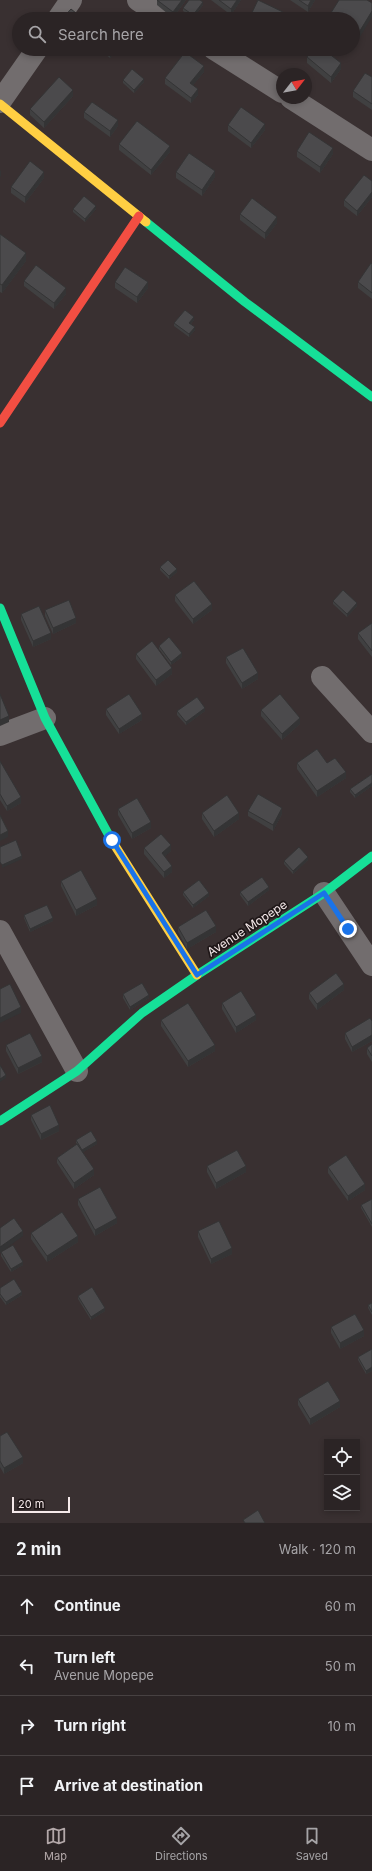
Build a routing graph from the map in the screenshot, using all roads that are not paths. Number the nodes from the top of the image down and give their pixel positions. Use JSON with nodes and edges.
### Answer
{"nodes":[{"id":1,"x":72,"y":0,"type":"edge"},
{"id":2,"x":138,"y":0,"type":"edge"},
{"id":3,"x":63,"y":12,"type":"edge"},
{"id":4,"x":156,"y":12,"type":"edge"},
{"id":5,"x":32,"y":56,"type":"edge"},
{"id":6,"x":225,"y":56,"type":"edge"},
{"id":7,"x":276,"y":88,"type":"edge"},
{"id":8,"x":0,"y":103,"type":"edge"},
{"id":9,"x":300,"y":104,"type":"edge"},
{"id":10,"x":372,"y":150,"type":"edge"},
{"id":11,"x":139,"y":216,"type":"junction"},
{"id":12,"x":372,"y":397,"type":"edge"},
{"id":13,"x":0,"y":423,"type":"edge"},
{"id":14,"x":0,"y":608,"type":"edge"},
{"id":15,"x":322,"y":677,"type":"dead end"},
{"id":16,"x":45,"y":718,"type":"junction"},
{"id":17,"x":372,"y":732,"type":"edge"},
{"id":18,"x":0,"y":735,"type":"edge"},
{"id":19,"x":372,"y":856,"type":"edge"},
{"id":20,"x":324,"y":893,"type":"junction"},
{"id":21,"x":0,"y":931,"type":"edge"},
{"id":22,"x":372,"y":965,"type":"edge"},
{"id":23,"x":197,"y":975,"type":"junction"},
{"id":24,"x":78,"y":1071,"type":"junction"},
{"id":25,"x":0,"y":1121,"type":"edge"}],
"edges":[{"from":1,"to":3,"type":"street"},
{"from":2,"to":4,"type":"street"},
{"from":5,"to":8,"type":"street"},
{"from":6,"to":7,"type":"street"},
{"from":8,"to":11,"type":"street"},
{"from":9,"to":10,"type":"street"},
{"from":11,"to":12,"type":"street"},
{"from":11,"to":13,"type":"street"},
{"from":14,"to":16,"type":"street"},
{"from":15,"to":17,"type":"street"},
{"from":16,"to":18,"type":"street"},
{"from":16,"to":23,"type":"street"},
{"from":19,"to":20,"type":"street","name":"Avenue Mopepe"},
{"from":20,"to":22,"type":"street"},
{"from":20,"to":23,"type":"street","name":"Avenue Mopepe"},
{"from":21,"to":24,"type":"street"},
{"from":23,"to":24,"type":"street","name":"Avenue Mopepe"},
{"from":24,"to":25,"type":"street","name":"Avenue Mopepe"}]}
